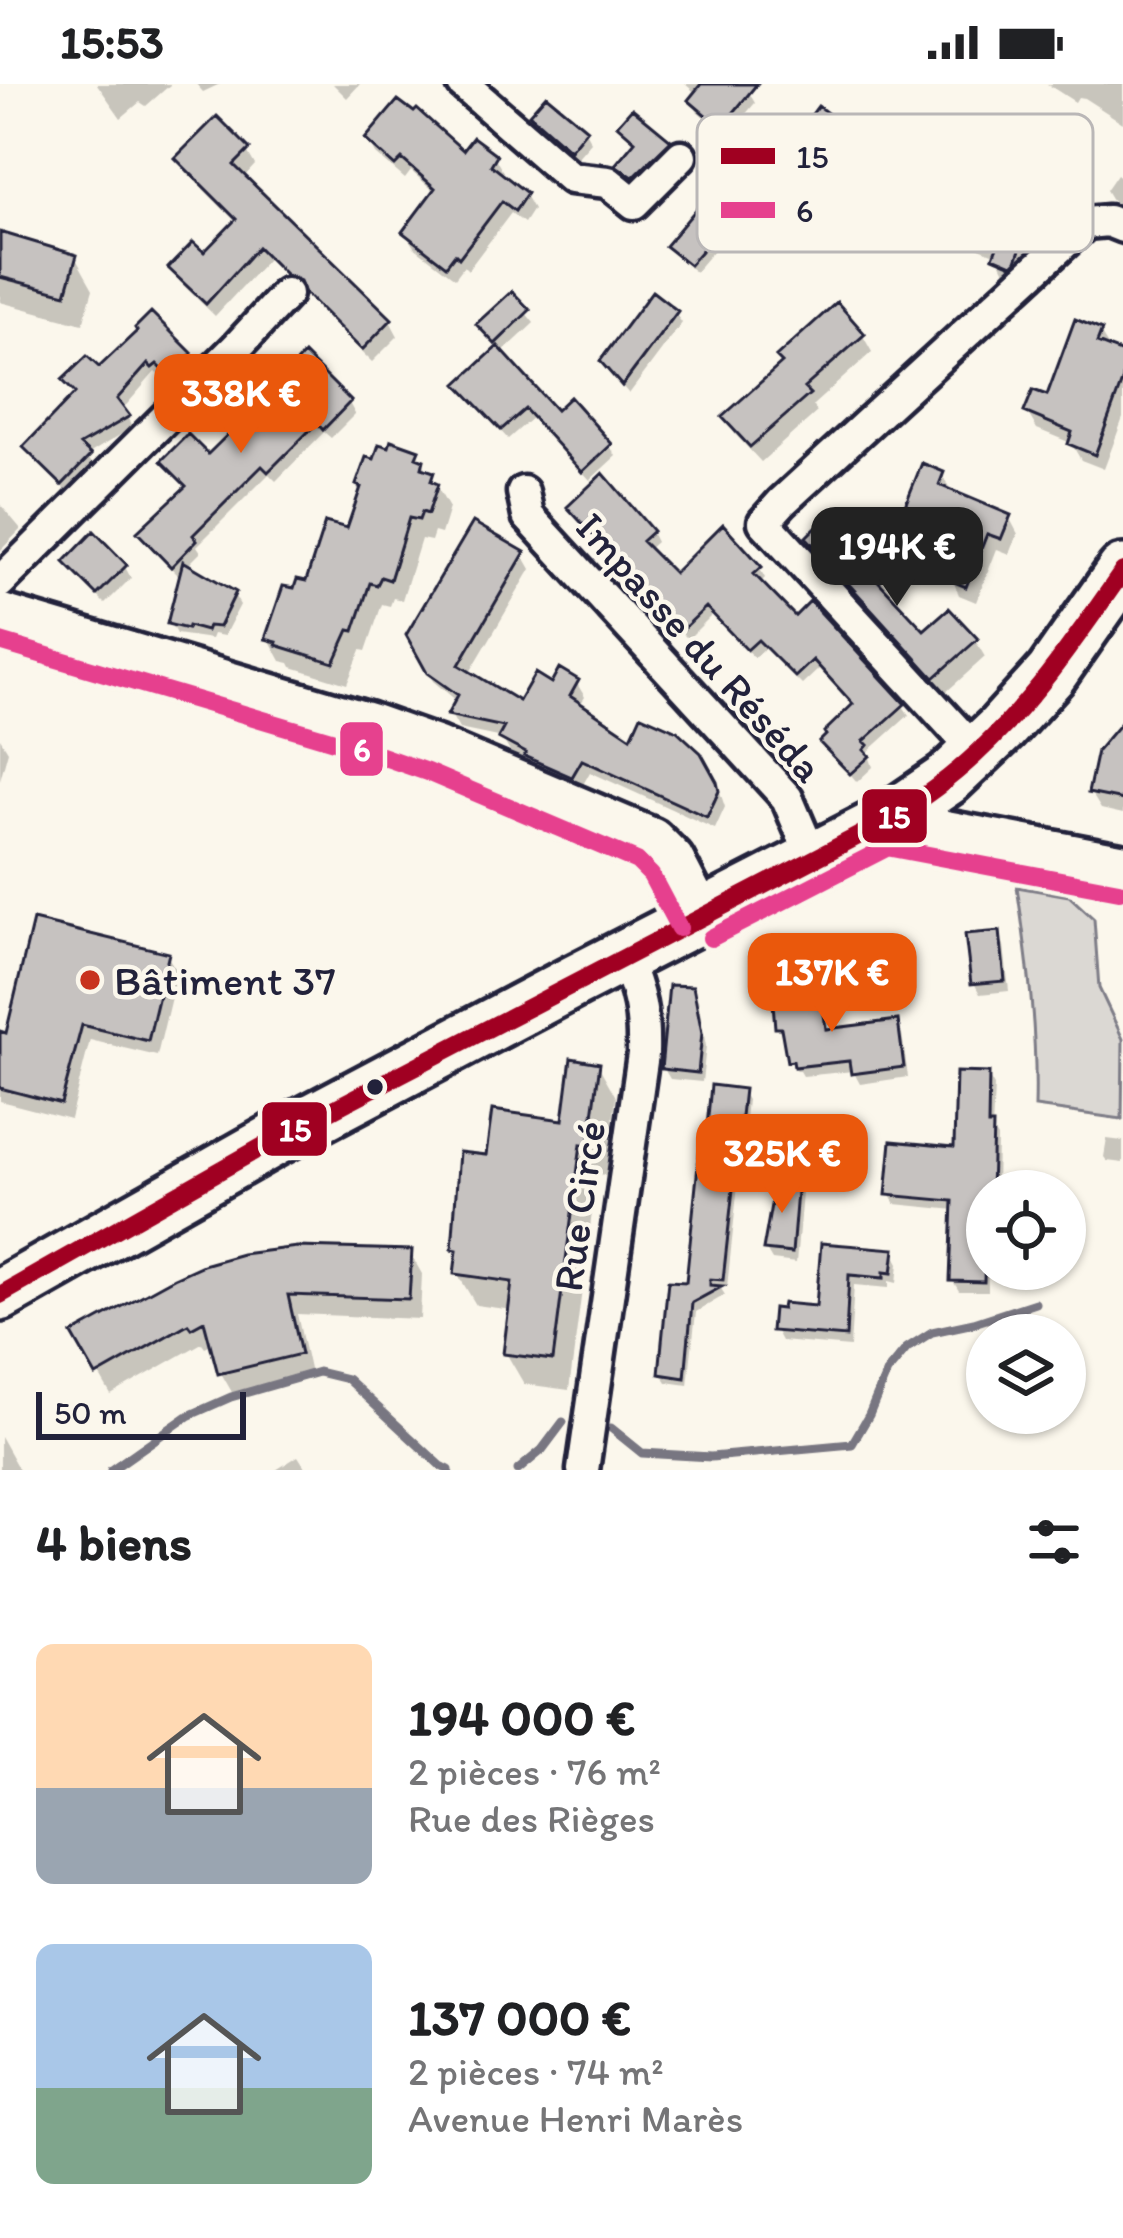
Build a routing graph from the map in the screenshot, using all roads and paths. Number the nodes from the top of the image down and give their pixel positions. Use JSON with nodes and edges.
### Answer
{"nodes":[{"id":1,"x":463,"y":84,"type":"edge"},
{"id":2,"x":681,"y":155,"type":"dead end"},
{"id":3,"x":1093,"y":222,"type":"edge"},
{"id":4,"x":1123,"y":227,"type":"edge"},
{"id":5,"x":1054,"y":252,"type":"edge"},
{"id":6,"x":286,"y":294,"type":"dead end"},
{"id":7,"x":523,"y":493,"type":"dead end"},
{"id":8,"x":1123,"y":571,"type":"edge"},
{"id":9,"x":0,"y":582,"type":"edge"},
{"id":10,"x":0,"y":617,"type":"edge"},
{"id":11,"x":977,"y":753,"type":"junction"},
{"id":12,"x":886,"y":822,"type":"junction"},
{"id":13,"x":813,"y":859,"type":"junction"},
{"id":14,"x":1123,"y":867,"type":"edge"},
{"id":15,"x":700,"y":917,"type":"junction"},
{"id":16,"x":624,"y":956,"type":"junction"},
{"id":17,"x":0,"y":1295,"type":"edge"},
{"id":18,"x":583,"y":1470,"type":"edge"}],
"edges":[{"from":1,"to":2,"type":"street"},
{"from":3,"to":4,"type":"street"},
{"from":5,"to":11,"type":"street"},
{"from":6,"to":9,"type":"street"},
{"from":7,"to":13,"type":"street","name":"Impasse du Réséda"},
{"from":8,"to":11,"type":"main road"},
{"from":10,"to":15,"type":"street"},
{"from":11,"to":12,"type":"main road"},
{"from":12,"to":13,"type":"main road"},
{"from":12,"to":14,"type":"street"},
{"from":13,"to":15,"type":"main road"},
{"from":15,"to":16,"type":"main road"},
{"from":16,"to":17,"type":"main road"},
{"from":16,"to":18,"type":"street","name":"Rue Circé"}]}
